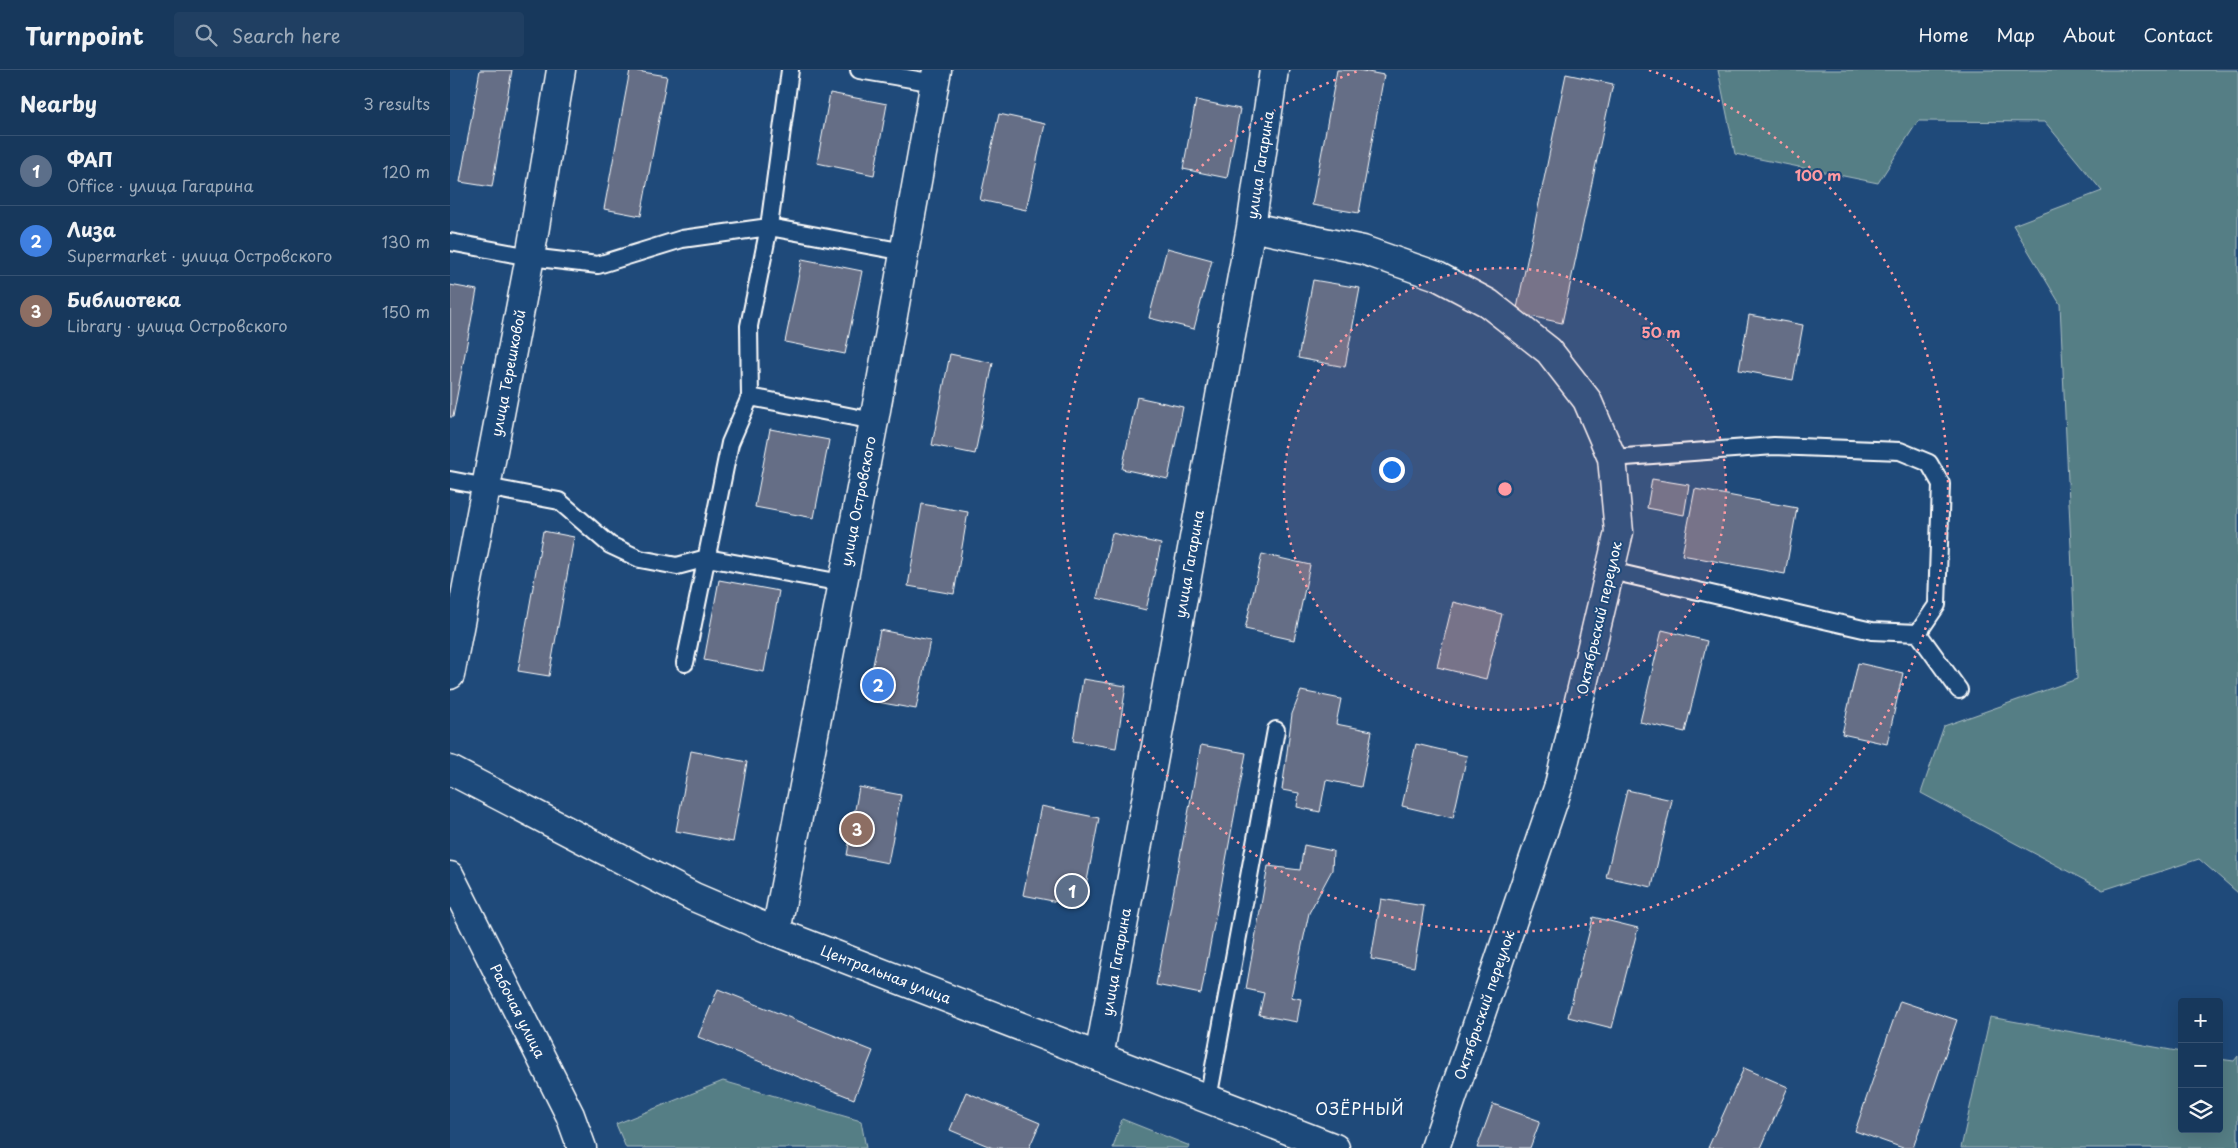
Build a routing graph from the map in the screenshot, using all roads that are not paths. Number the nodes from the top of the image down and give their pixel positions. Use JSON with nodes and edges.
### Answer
{"nodes":[{"id":1,"x":561,"y":70,"type":"edge"},
{"id":2,"x":790,"y":70,"type":"edge"},
{"id":3,"x":859,"y":70,"type":"edge"},
{"id":4,"x":1274,"y":70,"type":"edge"},
{"id":5,"x":936,"y":76,"type":"edge"},
{"id":6,"x":1251,"y":226,"type":"junction"},
{"id":7,"x":769,"y":227,"type":"junction"},
{"id":8,"x":450,"y":242,"type":"edge"},
{"id":9,"x":905,"y":252,"type":"junction"},
{"id":10,"x":530,"y":257,"type":"junction"},
{"id":11,"x":750,"y":397,"type":"junction"},
{"id":12,"x":874,"y":421,"type":"junction"},
{"id":13,"x":1612,"y":458,"type":"junction"},
{"id":14,"x":450,"y":480,"type":"edge"},
{"id":15,"x":486,"y":486,"type":"junction"},
{"id":16,"x":707,"y":558,"type":"junction"},
{"id":17,"x":1611,"y":571,"type":"junction"},
{"id":18,"x":842,"y":583,"type":"junction"},
{"id":19,"x":1918,"y":633,"type":"junction"},
{"id":20,"x":685,"y":663,"type":"dead end"},
{"id":21,"x":450,"y":675,"type":"edge"},
{"id":22,"x":1959,"y":690,"type":"dead end"},
{"id":23,"x":1276,"y":730,"type":"dead end"},
{"id":24,"x":450,"y":770,"type":"edge"},
{"id":25,"x":450,"y":876,"type":"edge"},
{"id":26,"x":776,"y":932,"type":"junction"},
{"id":27,"x":1099,"y":1057,"type":"junction"},
{"id":28,"x":1208,"y":1099,"type":"junction"},
{"id":29,"x":582,"y":1148,"type":"edge"},
{"id":30,"x":1335,"y":1148,"type":"edge"},
{"id":31,"x":1435,"y":1148,"type":"edge"}],
"edges":[{"from":1,"to":10,"type":"street","name":"улица Терешковой"},
{"from":2,"to":7,"type":"lane"},
{"from":3,"to":5,"type":"lane"},
{"from":4,"to":6,"type":"street","name":"улица Гагарина"},
{"from":5,"to":9,"type":"street","name":"улица Островского"},
{"from":6,"to":13,"type":"street","name":"Октябрьский переулок"},
{"from":6,"to":27,"type":"street","name":"улица Гагарина"},
{"from":7,"to":9,"type":"lane"},
{"from":7,"to":10,"type":"lane"},
{"from":7,"to":11,"type":"lane"},
{"from":8,"to":10,"type":"lane"},
{"from":9,"to":12,"type":"street","name":"улица Островского"},
{"from":10,"to":15,"type":"street","name":"улица Терешковой"},
{"from":11,"to":12,"type":"lane"},
{"from":11,"to":16,"type":"lane"},
{"from":12,"to":18,"type":"street","name":"улица Островского"},
{"from":13,"to":17,"type":"street","name":"Октябрьский переулок"},
{"from":13,"to":19,"type":"lane"},
{"from":14,"to":15,"type":"lane"},
{"from":15,"to":16,"type":"lane"},
{"from":15,"to":21,"type":"street","name":"улица Терешковой"},
{"from":16,"to":18,"type":"lane"},
{"from":16,"to":20,"type":"lane"},
{"from":17,"to":19,"type":"lane"},
{"from":17,"to":31,"type":"street","name":"Октябрьский переулок"},
{"from":18,"to":26,"type":"street","name":"улица Островского"},
{"from":19,"to":22,"type":"lane"},
{"from":23,"to":28,"type":"lane"},
{"from":24,"to":26,"type":"street","name":"Центральная улица"},
{"from":25,"to":29,"type":"street","name":"Рабочая улица"},
{"from":26,"to":27,"type":"street","name":"Центральная улица"},
{"from":27,"to":28,"type":"street","name":"Центральная улица"},
{"from":28,"to":30,"type":"street","name":"Центральная улица"}]}
